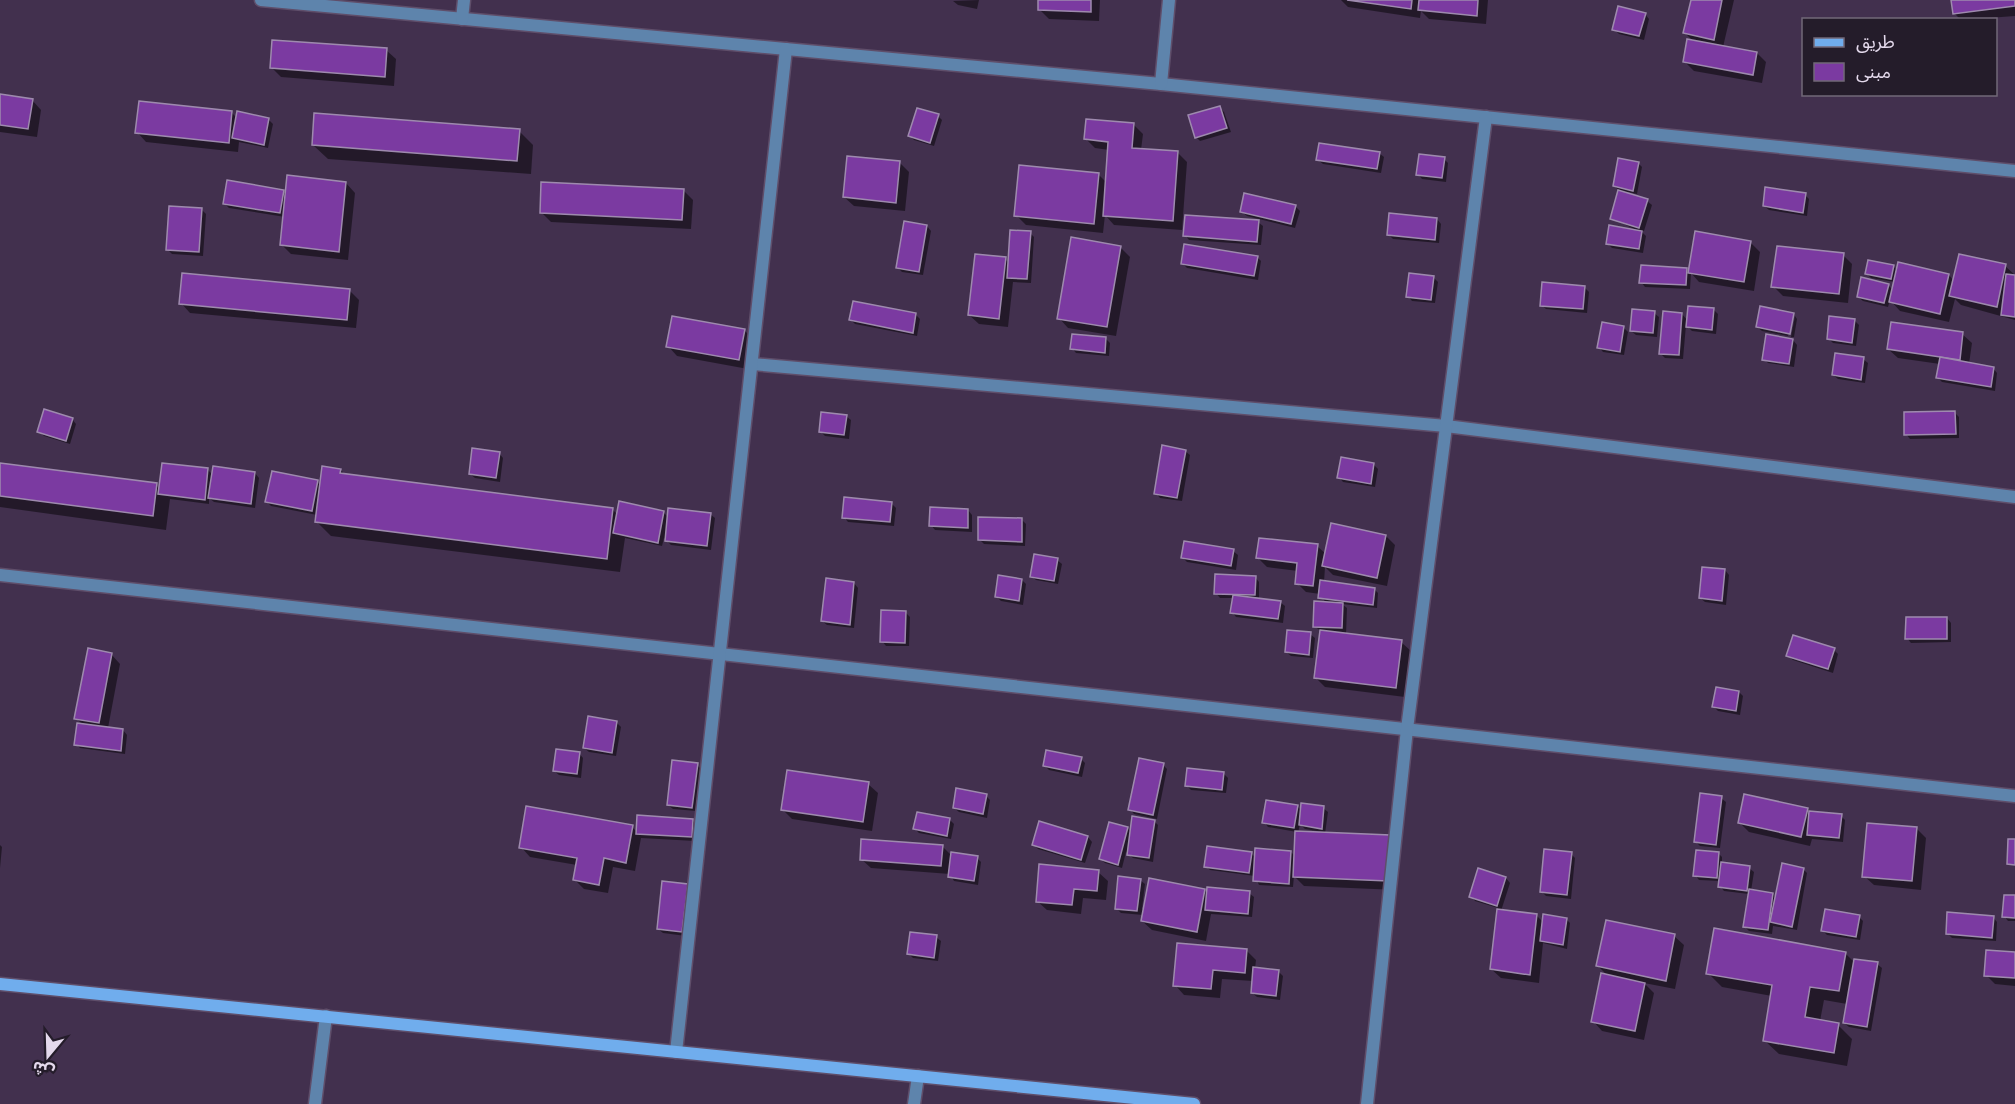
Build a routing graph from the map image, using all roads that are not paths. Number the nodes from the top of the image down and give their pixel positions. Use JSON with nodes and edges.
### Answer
{"nodes":[{"id":1,"x":261,"y":0,"type":"edge"},
{"id":2,"x":464,"y":0,"type":"edge"},
{"id":3,"x":1169,"y":0,"type":"edge"},
{"id":4,"x":462,"y":19,"type":"junction"},
{"id":5,"x":786,"y":50,"type":"junction"},
{"id":6,"x":1161,"y":84,"type":"junction"},
{"id":7,"x":1486,"y":117,"type":"junction"},
{"id":8,"x":2015,"y":171,"type":"edge"},
{"id":9,"x":752,"y":364,"type":"junction"},
{"id":10,"x":1446,"y":426,"type":"junction"},
{"id":11,"x":2015,"y":497,"type":"edge"},
{"id":12,"x":0,"y":575,"type":"edge"},
{"id":13,"x":720,"y":654,"type":"junction"},
{"id":14,"x":1407,"y":729,"type":"junction"},
{"id":15,"x":2015,"y":796,"type":"edge"},
{"id":16,"x":0,"y":984,"type":"edge"},
{"id":17,"x":326,"y":1016,"type":"junction"},
{"id":18,"x":676,"y":1052,"type":"junction"},
{"id":19,"x":918,"y":1076,"type":"junction"},
{"id":20,"x":315,"y":1104,"type":"edge"},
{"id":21,"x":914,"y":1104,"type":"edge"},
{"id":22,"x":1194,"y":1104,"type":"edge"},
{"id":23,"x":1367,"y":1104,"type":"edge"}],
"edges":[{"from":1,"to":4,"type":"street"},
{"from":2,"to":4,"type":"street"},
{"from":3,"to":6,"type":"street"},
{"from":4,"to":5,"type":"street"},
{"from":5,"to":6,"type":"street"},
{"from":5,"to":9,"type":"street"},
{"from":6,"to":7,"type":"street"},
{"from":7,"to":8,"type":"street"},
{"from":7,"to":10,"type":"street"},
{"from":9,"to":10,"type":"street"},
{"from":9,"to":13,"type":"street"},
{"from":10,"to":11,"type":"street"},
{"from":10,"to":14,"type":"street"},
{"from":12,"to":13,"type":"street"},
{"from":13,"to":14,"type":"street"},
{"from":13,"to":18,"type":"street"},
{"from":14,"to":15,"type":"street"},
{"from":14,"to":23,"type":"street"},
{"from":16,"to":17,"type":"street"},
{"from":17,"to":18,"type":"street"},
{"from":17,"to":20,"type":"street"},
{"from":18,"to":19,"type":"street"},
{"from":19,"to":21,"type":"street"},
{"from":19,"to":22,"type":"street"}]}
